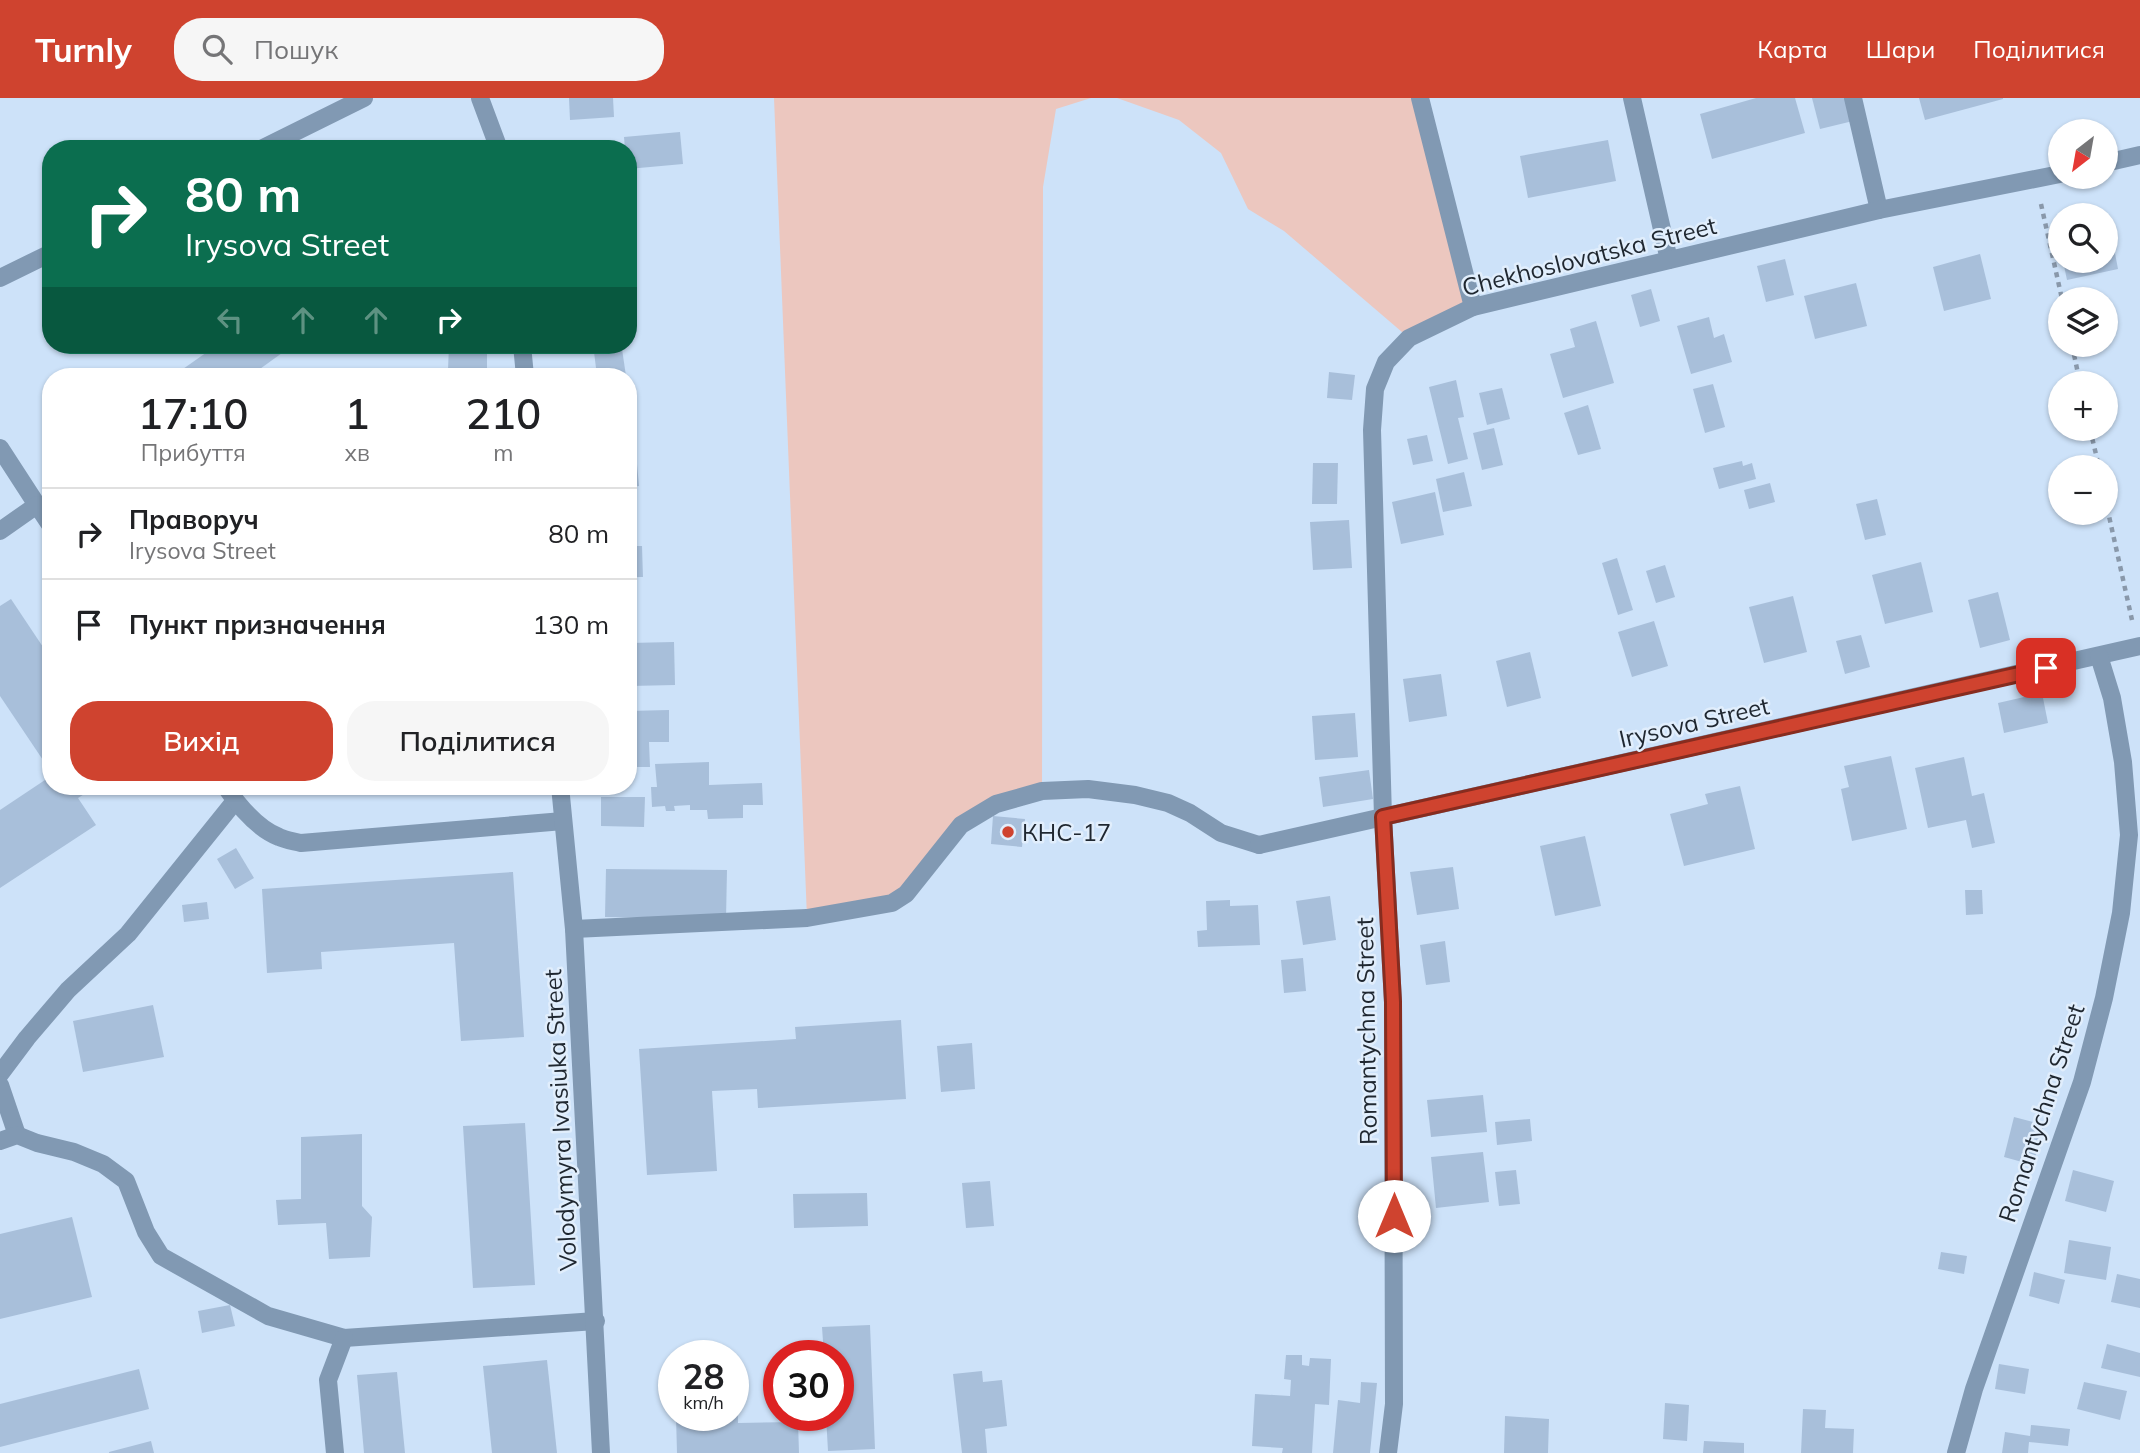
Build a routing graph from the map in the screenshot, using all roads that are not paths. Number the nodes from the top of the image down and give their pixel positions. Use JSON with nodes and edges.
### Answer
{"nodes":[{"id":1,"x":364,"y":98,"type":"edge"},
{"id":2,"x":480,"y":98,"type":"edge"},
{"id":3,"x":1420,"y":98,"type":"edge"},
{"id":4,"x":1632,"y":98,"type":"edge"},
{"id":5,"x":1853,"y":98,"type":"edge"},
{"id":6,"x":279,"y":140,"type":"edge"},
{"id":7,"x":496,"y":140,"type":"edge"},
{"id":8,"x":2140,"y":155,"type":"edge"},
{"id":9,"x":2118,"y":160,"type":"edge"},
{"id":10,"x":2048,"y":176,"type":"edge"},
{"id":11,"x":1879,"y":210,"type":"junction"},
{"id":12,"x":42,"y":257,"type":"edge"},
{"id":13,"x":1670,"y":260,"type":"junction"},
{"id":14,"x":0,"y":278,"type":"edge"},
{"id":15,"x":1473,"y":307,"type":"junction"},
{"id":16,"x":0,"y":448,"type":"edge"},
{"id":17,"x":37,"y":505,"type":"junction"},
{"id":18,"x":42,"y":512,"type":"edge"},
{"id":19,"x":0,"y":531,"type":"edge"},
{"id":20,"x":2139,"y":647,"type":"edge"},
{"id":21,"x":2099,"y":656,"type":"junction"},
{"id":22,"x":229,"y":795,"type":"edge"},
{"id":23,"x":232,"y":795,"type":"edge"},
{"id":24,"x":562,"y":795,"type":"edge"},
{"id":25,"x":1383,"y":817,"type":"junction"},
{"id":26,"x":563,"y":821,"type":"junction"},
{"id":27,"x":574,"y":929,"type":"junction"},
{"id":28,"x":0,"y":1074,"type":"edge"},
{"id":29,"x":0,"y":1085,"type":"edge"},
{"id":30,"x":8,"y":1138,"type":"edge"},
{"id":31,"x":596,"y":1321,"type":"junction"},
{"id":32,"x":344,"y":1338,"type":"junction"},
{"id":33,"x":335,"y":1453,"type":"edge"},
{"id":34,"x":601,"y":1453,"type":"edge"},
{"id":35,"x":1388,"y":1453,"type":"edge"},
{"id":36,"x":1956,"y":1453,"type":"edge"}],
"edges":[{"from":1,"to":6,"type":"street"},
{"from":2,"to":7,"type":"street"},
{"from":3,"to":15,"type":"street"},
{"from":4,"to":13,"type":"street"},
{"from":5,"to":11,"type":"street"},
{"from":8,"to":9,"type":"street"},
{"from":10,"to":11,"type":"street","name":"Chekhoslovatska Street"},
{"from":11,"to":13,"type":"street","name":"Chekhoslovatska Street"},
{"from":12,"to":14,"type":"street"},
{"from":13,"to":15,"type":"street","name":"Chekhoslovatska Street"},
{"from":15,"to":25,"type":"street","name":"Chekhoslovatska Street"},
{"from":16,"to":17,"type":"street"},
{"from":17,"to":18,"type":"street"},
{"from":17,"to":19,"type":"street"},
{"from":20,"to":21,"type":"street","name":"Irysova Street"},
{"from":21,"to":25,"type":"street","name":"Irysova Street"},
{"from":21,"to":36,"type":"street","name":"Romantychna Street"},
{"from":22,"to":28,"type":"street"},
{"from":23,"to":26,"type":"street"},
{"from":24,"to":26,"type":"street","name":"Volodymyra Ivasiuka Street"},
{"from":25,"to":27,"type":"street","name":"Irysova Street"},
{"from":25,"to":35,"type":"street","name":"Romantychna Street"},
{"from":26,"to":27,"type":"street","name":"Volodymyra Ivasiuka Street"},
{"from":27,"to":31,"type":"street","name":"Volodymyra Ivasiuka Street"},
{"from":29,"to":30,"type":"street"},
{"from":30,"to":32,"type":"street"},
{"from":31,"to":32,"type":"street"},
{"from":31,"to":34,"type":"street","name":"Volodymyra Ivasiuka Street"},
{"from":32,"to":33,"type":"street"}]}
